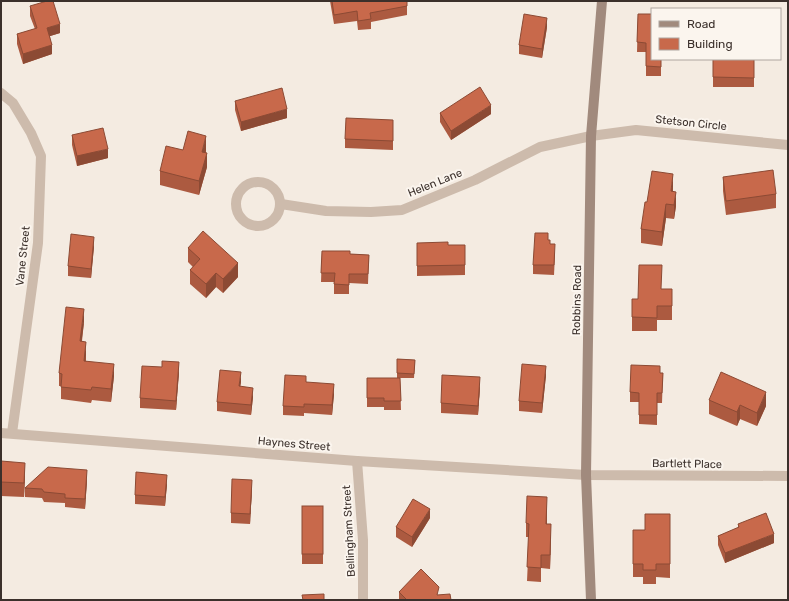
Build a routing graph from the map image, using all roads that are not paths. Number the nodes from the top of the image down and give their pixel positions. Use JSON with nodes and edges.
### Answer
{"nodes":[{"id":1,"x":602,"y":1,"type":"edge"},
{"id":2,"x":1,"y":93,"type":"edge"},
{"id":3,"x":591,"y":136,"type":"junction"},
{"id":4,"x":788,"y":145,"type":"edge"},
{"id":5,"x":281,"y":204,"type":"junction"},
{"id":6,"x":1,"y":433,"type":"edge"},
{"id":7,"x":12,"y":433,"type":"junction"},
{"id":8,"x":357,"y":461,"type":"junction"},
{"id":9,"x":586,"y":474,"type":"junction"},
{"id":10,"x":788,"y":476,"type":"edge"},
{"id":11,"x":363,"y":600,"type":"edge"},
{"id":12,"x":591,"y":600,"type":"edge"}],
"edges":[{"from":1,"to":3,"type":"street","name":"Robbins Road"},
{"from":2,"to":7,"type":"street","name":"Vane Street"},
{"from":3,"to":4,"type":"street","name":"Stetson Circle"},
{"from":3,"to":5,"type":"street","name":"Helen Lane"},
{"from":3,"to":9,"type":"street","name":"Robbins Road"},
{"from":5,"to":5,"type":"street"},
{"from":6,"to":7,"type":"street","name":"Haynes Street"},
{"from":7,"to":8,"type":"street","name":"Haynes Street"},
{"from":8,"to":9,"type":"street","name":"Haynes Street"},
{"from":8,"to":11,"type":"street","name":"Bellingham Street"},
{"from":9,"to":10,"type":"street","name":"Bartlett Place"},
{"from":9,"to":12,"type":"street","name":"Robbins Road"}]}
